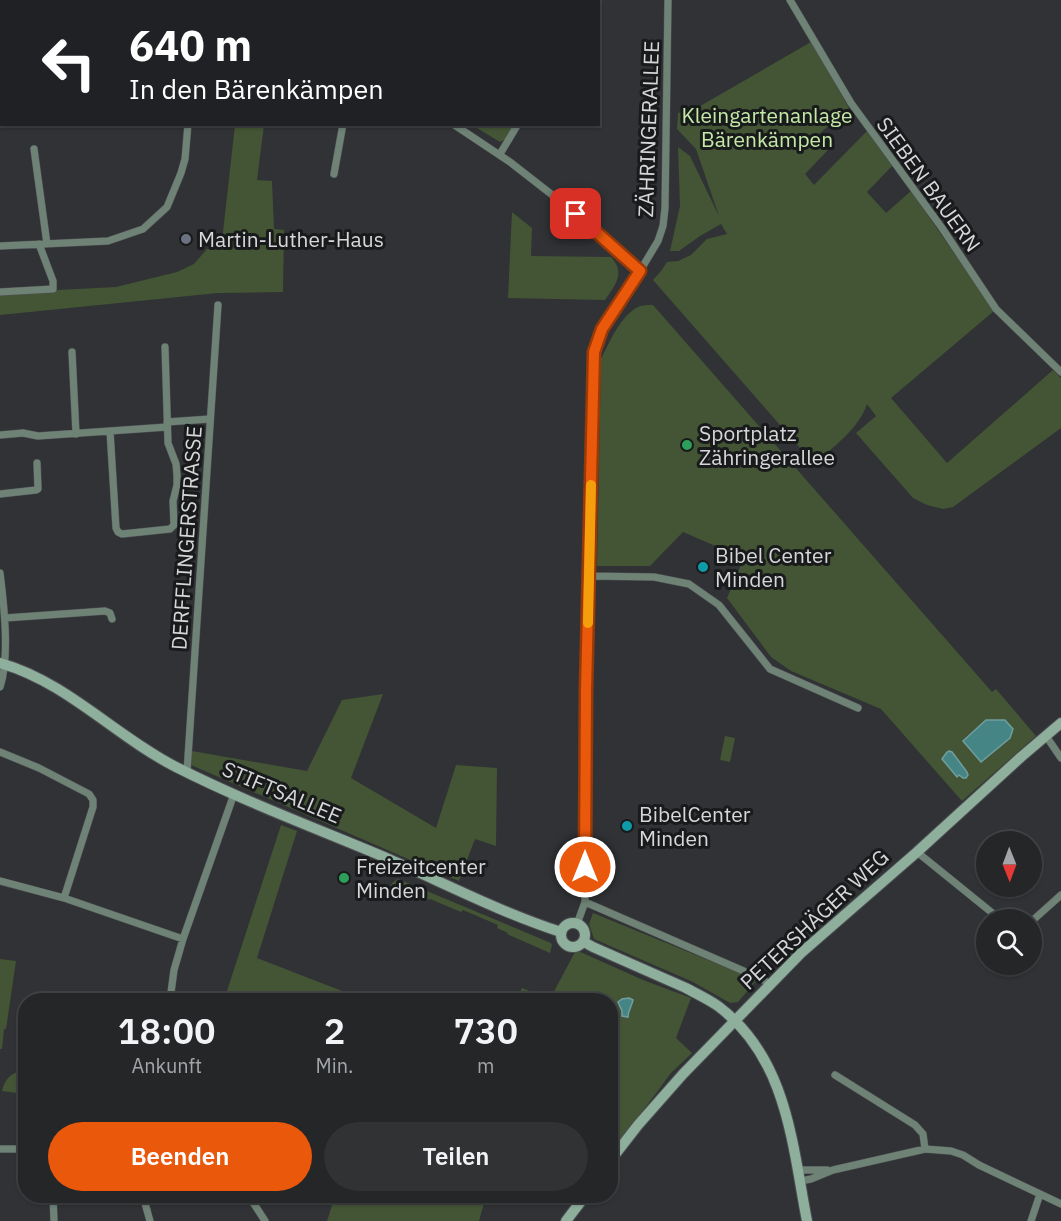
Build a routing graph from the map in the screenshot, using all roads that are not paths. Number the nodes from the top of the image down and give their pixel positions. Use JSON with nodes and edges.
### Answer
{"nodes":[{"id":1,"x":668,"y":0,"type":"edge"},
{"id":2,"x":790,"y":0,"type":"edge"},
{"id":3,"x":188,"y":126,"type":"edge"},
{"id":4,"x":344,"y":126,"type":"edge"},
{"id":5,"x":456,"y":126,"type":"edge"},
{"id":6,"x":517,"y":126,"type":"edge"},
{"id":7,"x":34,"y":148,"type":"dead end"},
{"id":8,"x":500,"y":154,"type":"junction"},
{"id":9,"x":334,"y":174,"type":"dead end"},
{"id":10,"x":43,"y":244,"type":"junction"},
{"id":11,"x":0,"y":246,"type":"edge"},
{"id":12,"x":640,"y":271,"type":"junction"},
{"id":13,"x":0,"y":292,"type":"edge"},
{"id":14,"x":218,"y":305,"type":"dead end"},
{"id":15,"x":165,"y":347,"type":"dead end"},
{"id":16,"x":72,"y":351,"type":"dead end"},
{"id":17,"x":1061,"y":372,"type":"edge"},
{"id":18,"x":210,"y":419,"type":"junction"},
{"id":19,"x":167,"y":424,"type":"junction"},
{"id":20,"x":110,"y":431,"type":"junction"},
{"id":21,"x":76,"y":434,"type":"junction"},
{"id":22,"x":0,"y":435,"type":"edge"},
{"id":23,"x":37,"y":463,"type":"dead end"},
{"id":24,"x":0,"y":494,"type":"edge"},
{"id":25,"x":0,"y":573,"type":"edge"},
{"id":26,"x":589,"y":576,"type":"junction"},
{"id":27,"x":5,"y":618,"type":"junction"},
{"id":28,"x":112,"y":619,"type":"dead end"},
{"id":29,"x":2,"y":663,"type":"edge"},
{"id":30,"x":0,"y":687,"type":"edge"},
{"id":31,"x":858,"y":708,"type":"dead end"},
{"id":32,"x":1061,"y":723,"type":"edge"},
{"id":33,"x":1046,"y":736,"type":"junction"},
{"id":34,"x":0,"y":752,"type":"edge"},
{"id":35,"x":1061,"y":758,"type":"edge"},
{"id":36,"x":187,"y":772,"type":"junction"},
{"id":37,"x":234,"y":794,"type":"junction"},
{"id":38,"x":917,"y":852,"type":"junction"},
{"id":39,"x":0,"y":881,"type":"edge"},
{"id":40,"x":1061,"y":895,"type":"edge"},
{"id":41,"x":64,"y":898,"type":"junction"},
{"id":42,"x":585,"y":902,"type":"junction"},
{"id":43,"x":987,"y":909,"type":"edge"},
{"id":44,"x":1042,"y":912,"type":"edge"},
{"id":45,"x":577,"y":924,"type":"junction"},
{"id":46,"x":561,"y":932,"type":"junction"},
{"id":47,"x":183,"y":939,"type":"junction"},
{"id":48,"x":584,"y":942,"type":"junction"},
{"id":49,"x":770,"y":984,"type":"junction"},
{"id":50,"x":171,"y":993,"type":"edge"},
{"id":51,"x":735,"y":1020,"type":"junction"},
{"id":52,"x":835,"y":1075,"type":"dead end"},
{"id":53,"x":0,"y":1149,"type":"edge"},
{"id":54,"x":18,"y":1149,"type":"edge"},
{"id":55,"x":925,"y":1149,"type":"junction"},
{"id":56,"x":618,"y":1151,"type":"edge"},
{"id":57,"x":833,"y":1170,"type":"junction"},
{"id":58,"x":799,"y":1176,"type":"junction"},
{"id":59,"x":1040,"y":1194,"type":"junction"},
{"id":60,"x":1061,"y":1195,"type":"edge"},
{"id":61,"x":1058,"y":1202,"type":"edge"},
{"id":62,"x":53,"y":1203,"type":"edge"},
{"id":63,"x":145,"y":1203,"type":"edge"},
{"id":64,"x":253,"y":1203,"type":"edge"},
{"id":65,"x":580,"y":1203,"type":"edge"},
{"id":66,"x":54,"y":1221,"type":"edge"},
{"id":67,"x":150,"y":1221,"type":"edge"},
{"id":68,"x":264,"y":1221,"type":"edge"},
{"id":69,"x":566,"y":1221,"type":"edge"},
{"id":70,"x":807,"y":1221,"type":"edge"},
{"id":71,"x":1031,"y":1221,"type":"edge"}],
"edges":[{"from":1,"to":12,"type":"street","name":"ZÄHRINGERALLEE"},
{"from":2,"to":17,"type":"street","name":"SIEBEN BAUERN"},
{"from":3,"to":10,"type":"street"},
{"from":4,"to":9,"type":"street"},
{"from":5,"to":8,"type":"street"},
{"from":6,"to":8,"type":"street"},
{"from":7,"to":10,"type":"street"},
{"from":8,"to":12,"type":"street"},
{"from":10,"to":11,"type":"street"},
{"from":10,"to":13,"type":"street"},
{"from":12,"to":26,"type":"street","name":"ZÄHRINGERALLEE"},
{"from":14,"to":18,"type":"street","name":"DERFFLINGERSTRASSE"},
{"from":15,"to":19,"type":"street"},
{"from":16,"to":21,"type":"street"},
{"from":18,"to":19,"type":"street"},
{"from":18,"to":36,"type":"street","name":"DERFFLINGERSTRASSE"},
{"from":19,"to":20,"type":"street"},
{"from":19,"to":20,"type":"street"},
{"from":20,"to":21,"type":"street"},
{"from":21,"to":22,"type":"street"},
{"from":23,"to":24,"type":"street"},
{"from":25,"to":27,"type":"street"},
{"from":26,"to":31,"type":"street"},
{"from":26,"to":42,"type":"street","name":"ZÄHRINGERALLEE"},
{"from":27,"to":28,"type":"street"},
{"from":27,"to":29,"type":"street"},
{"from":29,"to":30,"type":"street"},
{"from":29,"to":36,"type":"main road","name":"STIFTSALLEE"},
{"from":32,"to":33,"type":"main road","name":"PETERSHÄGER WEG"},
{"from":33,"to":35,"type":"street"},
{"from":33,"to":38,"type":"main road","name":"PETERSHÄGER WEG"},
{"from":34,"to":41,"type":"street"},
{"from":36,"to":37,"type":"main road","name":"STIFTSALLEE"},
{"from":37,"to":46,"type":"main road","name":"STIFTSALLEE"},
{"from":37,"to":47,"type":"street"},
{"from":38,"to":43,"type":"street"},
{"from":38,"to":49,"type":"main road","name":"PETERSHÄGER WEG"},
{"from":39,"to":41,"type":"street"},
{"from":40,"to":44,"type":"street"},
{"from":41,"to":47,"type":"street"},
{"from":42,"to":45,"type":"street","name":"ZÄHRINGERALLEE"},
{"from":42,"to":49,"type":"street"},
{"from":45,"to":46,"type":"main road"},
{"from":45,"to":48,"type":"main road"},
{"from":46,"to":48,"type":"main road"},
{"from":47,"to":50,"type":"street"},
{"from":48,"to":51,"type":"main road"},
{"from":49,"to":51,"type":"main road","name":"PETERSHÄGER WEG"},
{"from":51,"to":56,"type":"main road","name":"PETERSHÄGER WEG"},
{"from":51,"to":58,"type":"main road"},
{"from":52,"to":55,"type":"street"},
{"from":53,"to":54,"type":"street"},
{"from":55,"to":57,"type":"street"},
{"from":55,"to":59,"type":"street"},
{"from":57,"to":58,"type":"street"},
{"from":57,"to":58,"type":"street"},
{"from":58,"to":70,"type":"main road"},
{"from":59,"to":61,"type":"street"},
{"from":59,"to":71,"type":"street"},
{"from":60,"to":61,"type":"street"},
{"from":62,"to":66,"type":"street"},
{"from":63,"to":67,"type":"street"},
{"from":64,"to":68,"type":"street"},
{"from":65,"to":69,"type":"main road"}]}
